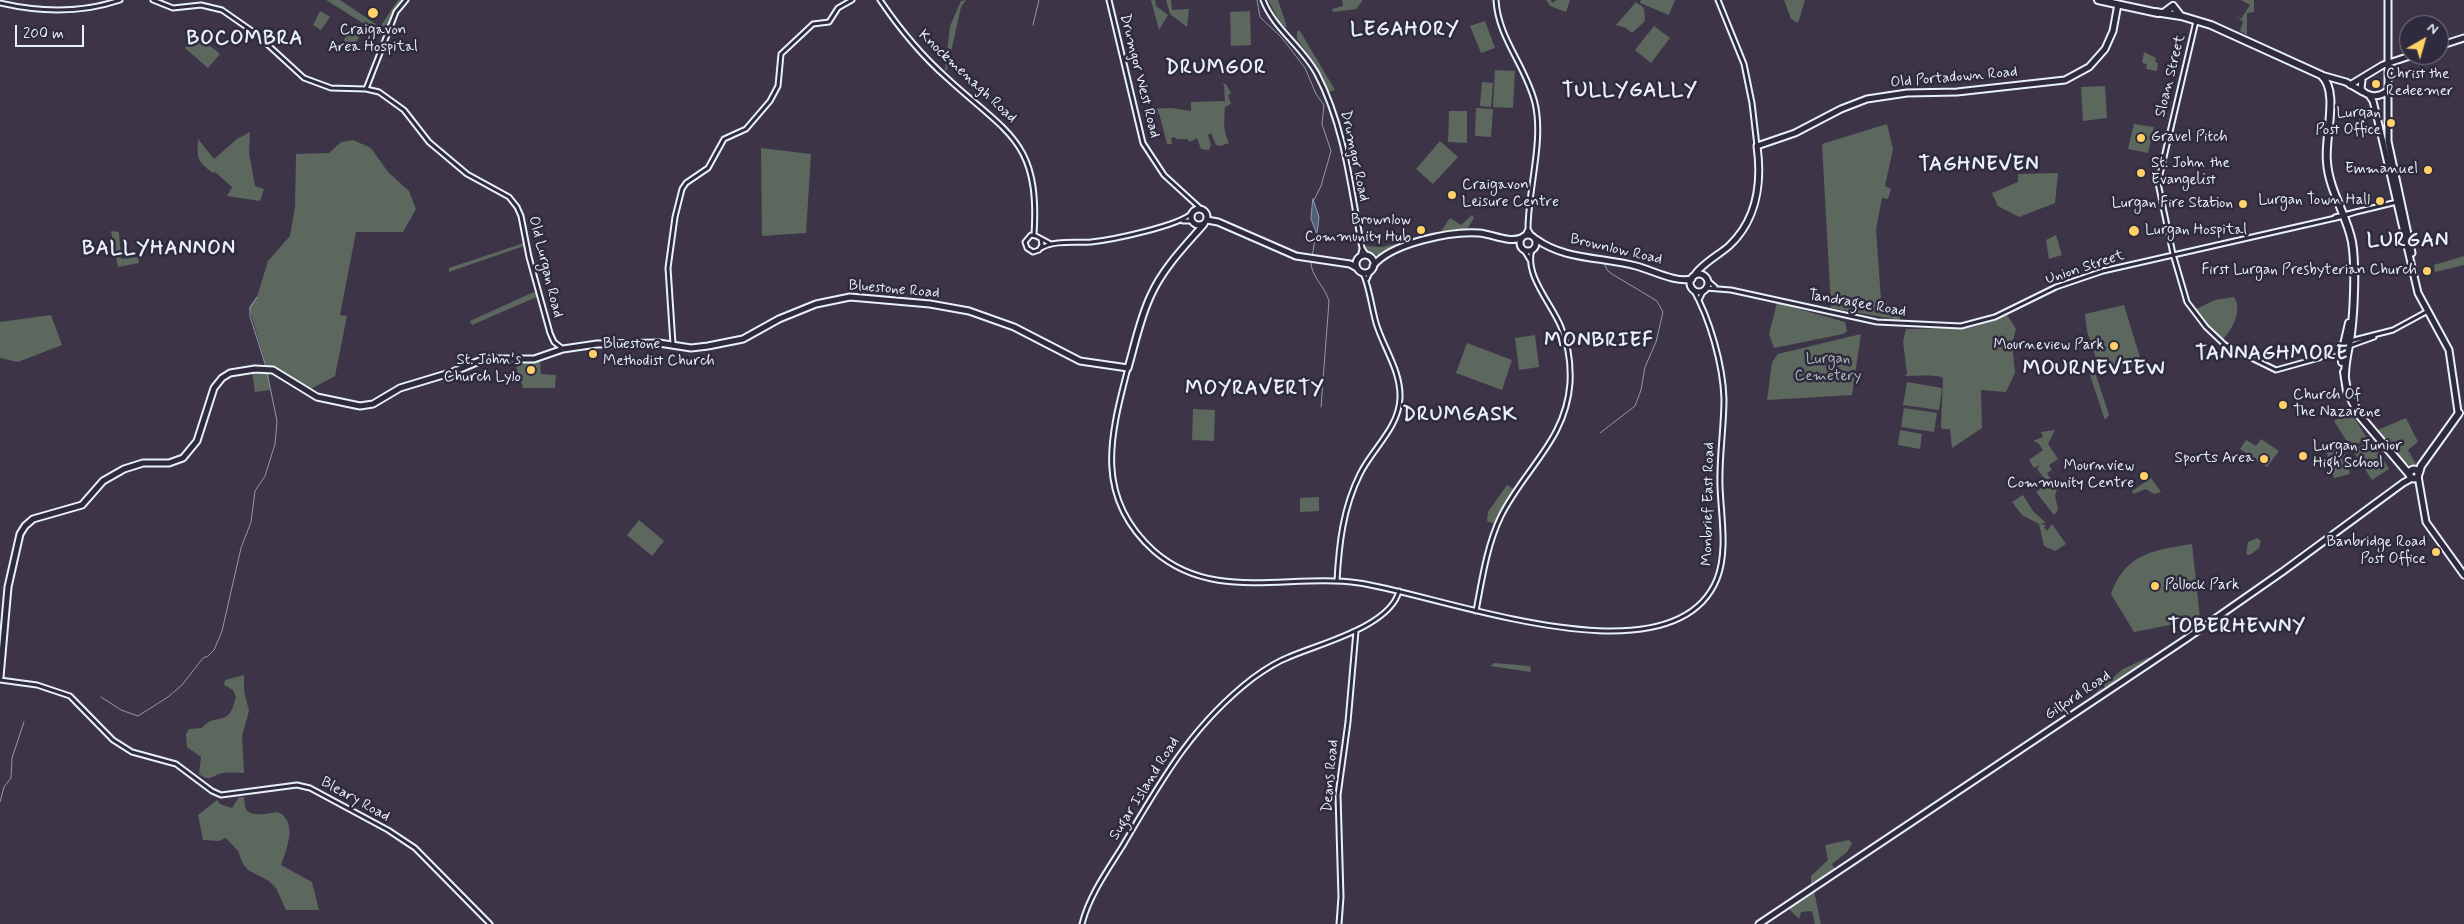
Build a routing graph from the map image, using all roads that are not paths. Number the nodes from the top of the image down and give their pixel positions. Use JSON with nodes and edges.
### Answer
{"nodes":[{"id":1,"x":120,"y":0,"type":"edge"},
{"id":2,"x":153,"y":0,"type":"edge"},
{"id":3,"x":406,"y":0,"type":"edge"},
{"id":4,"x":852,"y":0,"type":"edge"},
{"id":5,"x":880,"y":0,"type":"edge"},
{"id":6,"x":1109,"y":0,"type":"edge"},
{"id":7,"x":1263,"y":0,"type":"edge"},
{"id":8,"x":1496,"y":0,"type":"edge"},
{"id":9,"x":1718,"y":0,"type":"edge"},
{"id":10,"x":2098,"y":0,"type":"edge"},
{"id":11,"x":2388,"y":0,"type":"edge"},
{"id":12,"x":0,"y":3,"type":"edge"},
{"id":13,"x":2172,"y":3,"type":"edge"},
{"id":14,"x":2118,"y":4,"type":"junction"},
{"id":15,"x":2155,"y":12,"type":"junction"},
{"id":16,"x":2164,"y":13,"type":"junction"},
{"id":17,"x":2176,"y":16,"type":"junction"},
{"id":18,"x":2196,"y":20,"type":"junction"},
{"id":19,"x":2464,"y":38,"type":"edge"},
{"id":20,"x":2449,"y":43,"type":"edge"},
{"id":21,"x":2286,"y":54,"type":"dead end"},
{"id":22,"x":2278,"y":56,"type":"junction"},
{"id":23,"x":2399,"y":59,"type":"edge"},
{"id":24,"x":2390,"y":62,"type":"junction"},
{"id":25,"x":2372,"y":72,"type":"junction"},
{"id":26,"x":2387,"y":72,"type":"junction"},
{"id":27,"x":2319,"y":74,"type":"junction"},
{"id":28,"x":2363,"y":78,"type":"junction"},
{"id":29,"x":2340,"y":81,"type":"junction"},
{"id":30,"x":2328,"y":83,"type":"junction"},
{"id":31,"x":2350,"y":84,"type":"junction"},
{"id":32,"x":366,"y":88,"type":"junction"},
{"id":33,"x":2387,"y":91,"type":"junction"},
{"id":34,"x":2363,"y":92,"type":"junction"},
{"id":35,"x":2369,"y":95,"type":"junction"},
{"id":36,"x":2386,"y":99,"type":"junction"},
{"id":37,"x":2373,"y":101,"type":"junction"},
{"id":38,"x":1757,"y":146,"type":"junction"},
{"id":39,"x":2334,"y":190,"type":"junction"},
{"id":40,"x":1190,"y":199,"type":"junction"},
{"id":41,"x":2399,"y":202,"type":"junction"},
{"id":42,"x":1200,"y":208,"type":"junction"},
{"id":43,"x":1192,"y":212,"type":"junction"},
{"id":44,"x":1207,"y":212,"type":"junction"},
{"id":45,"x":2345,"y":215,"type":"junction"},
{"id":46,"x":1181,"y":221,"type":"junction"},
{"id":47,"x":1193,"y":222,"type":"junction"},
{"id":48,"x":1206,"y":222,"type":"junction"},
{"id":49,"x":1222,"y":224,"type":"junction"},
{"id":50,"x":1528,"y":229,"type":"junction"},
{"id":51,"x":1034,"y":235,"type":"junction"},
{"id":52,"x":1194,"y":236,"type":"junction"},
{"id":53,"x":1523,"y":237,"type":"junction"},
{"id":54,"x":1534,"y":237,"type":"junction"},
{"id":55,"x":1506,"y":238,"type":"junction"},
{"id":56,"x":1041,"y":239,"type":"junction"},
{"id":57,"x":1052,"y":244,"type":"junction"},
{"id":58,"x":1546,"y":246,"type":"junction"},
{"id":59,"x":1041,"y":248,"type":"junction"},
{"id":60,"x":1362,"y":248,"type":"junction"},
{"id":61,"x":1523,"y":249,"type":"junction"},
{"id":62,"x":1534,"y":249,"type":"junction"},
{"id":63,"x":2173,"y":254,"type":"junction"},
{"id":64,"x":1369,"y":256,"type":"junction"},
{"id":65,"x":1359,"y":258,"type":"junction"},
{"id":66,"x":1381,"y":258,"type":"junction"},
{"id":67,"x":1530,"y":260,"type":"junction"},
{"id":68,"x":1350,"y":264,"type":"junction"},
{"id":69,"x":1706,"y":265,"type":"junction"},
{"id":70,"x":1372,"y":268,"type":"junction"},
{"id":71,"x":1360,"y":270,"type":"junction"},
{"id":72,"x":1704,"y":276,"type":"junction"},
{"id":73,"x":1693,"y":277,"type":"junction"},
{"id":74,"x":1679,"y":279,"type":"junction"},
{"id":75,"x":1708,"y":281,"type":"junction"},
{"id":76,"x":1366,"y":282,"type":"junction"},
{"id":77,"x":1715,"y":287,"type":"junction"},
{"id":78,"x":1693,"y":288,"type":"junction"},
{"id":79,"x":1705,"y":289,"type":"junction"},
{"id":80,"x":1700,"y":303,"type":"junction"},
{"id":81,"x":2428,"y":312,"type":"junction"},
{"id":82,"x":2351,"y":317,"type":"junction"},
{"id":83,"x":1995,"y":318,"type":"joint"},
{"id":84,"x":2349,"y":332,"type":"junction"},
{"id":85,"x":2381,"y":334,"type":"junction"},
{"id":86,"x":2372,"y":337,"type":"junction"},
{"id":87,"x":2359,"y":338,"type":"junction"},
{"id":88,"x":2358,"y":343,"type":"junction"},
{"id":89,"x":673,"y":344,"type":"junction"},
{"id":90,"x":2346,"y":345,"type":"junction"},
{"id":91,"x":2335,"y":347,"type":"junction"},
{"id":92,"x":564,"y":349,"type":"junction"},
{"id":93,"x":2334,"y":352,"type":"junction"},
{"id":94,"x":2326,"y":353,"type":"junction"},
{"id":95,"x":2344,"y":359,"type":"junction"},
{"id":96,"x":1128,"y":368,"type":"junction"},
{"id":97,"x":2344,"y":372,"type":"junction"},
{"id":98,"x":2459,"y":412,"type":"edge"},
{"id":99,"x":2413,"y":474,"type":"junction"},
{"id":100,"x":2464,"y":575,"type":"edge"},
{"id":101,"x":1337,"y":581,"type":"junction"},
{"id":102,"x":1399,"y":591,"type":"junction"},
{"id":103,"x":1476,"y":611,"type":"junction"},
{"id":104,"x":1356,"y":631,"type":"junction"},
{"id":105,"x":0,"y":679,"type":"edge"},
{"id":106,"x":490,"y":924,"type":"edge"},
{"id":107,"x":1082,"y":924,"type":"edge"},
{"id":108,"x":1339,"y":924,"type":"edge"},
{"id":109,"x":1759,"y":924,"type":"edge"}],
"edges":[{"from":1,"to":12,"type":"street"},
{"from":2,"to":32,"type":"street","name":"Old Lurgan Road"},
{"from":3,"to":32,"type":"street"},
{"from":4,"to":89,"type":"street"},
{"from":5,"to":51,"type":"street","name":"Knockmenagh Road"},
{"from":6,"to":40,"type":"street","name":"Drumgor West Road"},
{"from":7,"to":60,"type":"street","name":"Drumgor Road"},
{"from":8,"to":50,"type":"street"},
{"from":9,"to":38,"type":"street"},
{"from":10,"to":14,"type":"highway"},
{"from":11,"to":24,"type":"main road"},
{"from":13,"to":16,"type":"highway"},
{"from":13,"to":17,"type":"highway"},
{"from":14,"to":15,"type":"highway"},
{"from":14,"to":38,"type":"main road","name":"Old Portadown Road"},
{"from":15,"to":16,"type":"highway"},
{"from":15,"to":17,"type":"highway"},
{"from":16,"to":17,"type":"highway"},
{"from":17,"to":18,"type":"highway"},
{"from":18,"to":22,"type":"highway"},
{"from":18,"to":63,"type":"street","name":"Sloan Street"},
{"from":19,"to":20,"type":"main road"},
{"from":21,"to":22,"type":"highway"},
{"from":22,"to":27,"type":"highway"},
{"from":23,"to":24,"type":"main road"},
{"from":24,"to":25,"type":"main road"},
{"from":24,"to":26,"type":"main road"},
{"from":25,"to":26,"type":"main road"},
{"from":25,"to":28,"type":"main road"},
{"from":26,"to":33,"type":"main road"},
{"from":27,"to":29,"type":"main road"},
{"from":27,"to":30,"type":"highway"},
{"from":28,"to":31,"type":"main road"},
{"from":28,"to":34,"type":"main road"},
{"from":29,"to":30,"type":"main road"},
{"from":29,"to":31,"type":"main road"},
{"from":30,"to":39,"type":"highway"},
{"from":31,"to":34,"type":"main road"},
{"from":32,"to":92,"type":"street","name":"Old Lurgan Road"},
{"from":33,"to":35,"type":"main road"},
{"from":33,"to":36,"type":"main road"},
{"from":34,"to":35,"type":"main road"},
{"from":35,"to":37,"type":"main road"},
{"from":36,"to":37,"type":"main road"},
{"from":36,"to":41,"type":"main road"},
{"from":37,"to":41,"type":"main road"},
{"from":38,"to":69,"type":"main road"},
{"from":39,"to":45,"type":"highway"},
{"from":39,"to":45,"type":"highway"},
{"from":40,"to":42,"type":"street","name":"Drumgor West Road"},
{"from":40,"to":43,"type":"street"},
{"from":41,"to":45,"type":"street","name":"Union Street"},
{"from":41,"to":81,"type":"main road"},
{"from":42,"to":43,"type":"main road"},
{"from":42,"to":44,"type":"main road"},
{"from":43,"to":46,"type":"street"},
{"from":43,"to":47,"type":"main road"},
{"from":44,"to":48,"type":"main road"},
{"from":44,"to":49,"type":"main road"},
{"from":45,"to":63,"type":"street","name":"Union Street"},
{"from":45,"to":82,"type":"highway"},
{"from":46,"to":47,"type":"street"},
{"from":46,"to":57,"type":"street"},
{"from":47,"to":48,"type":"main road"},
{"from":47,"to":52,"type":"main road"},
{"from":48,"to":49,"type":"main road"},
{"from":48,"to":52,"type":"main road"},
{"from":49,"to":68,"type":"main road"},
{"from":50,"to":53,"type":"street"},
{"from":50,"to":54,"type":"street"},
{"from":51,"to":56,"type":"street"},
{"from":51,"to":59,"type":"street"},
{"from":52,"to":96,"type":"main road"},
{"from":53,"to":54,"type":"main road"},
{"from":53,"to":55,"type":"main road"},
{"from":53,"to":61,"type":"main road"},
{"from":54,"to":58,"type":"main road","name":"Brownlow Road"},
{"from":54,"to":62,"type":"main road"},
{"from":55,"to":61,"type":"main road"},
{"from":55,"to":66,"type":"main road"},
{"from":56,"to":57,"type":"street"},
{"from":56,"to":59,"type":"street"},
{"from":57,"to":59,"type":"street"},
{"from":58,"to":62,"type":"main road","name":"Brownlow Road"},
{"from":58,"to":74,"type":"main road","name":"Brownlow Road"},
{"from":60,"to":64,"type":"street","name":"Drumgor Road"},
{"from":60,"to":65,"type":"street","name":"Drumgor Road"},
{"from":61,"to":62,"type":"main road","name":"Brownlow Road"},
{"from":61,"to":67,"type":"street"},
{"from":62,"to":67,"type":"street"},
{"from":63,"to":83,"type":"street","name":"Union Street"},
{"from":63,"to":94,"type":"street","name":"Sloan Street"},
{"from":64,"to":65,"type":"main road"},
{"from":64,"to":66,"type":"main road"},
{"from":64,"to":70,"type":"main road"},
{"from":65,"to":68,"type":"main road"},
{"from":65,"to":71,"type":"main road"},
{"from":66,"to":70,"type":"main road"},
{"from":67,"to":103,"type":"street"},
{"from":68,"to":71,"type":"main road"},
{"from":69,"to":72,"type":"main road"},
{"from":69,"to":73,"type":"main road"},
{"from":70,"to":71,"type":"main road"},
{"from":70,"to":76,"type":"street"},
{"from":71,"to":76,"type":"street"},
{"from":72,"to":73,"type":"main road"},
{"from":72,"to":75,"type":"main road"},
{"from":73,"to":74,"type":"main road","name":"Brownlow Road"},
{"from":73,"to":78,"type":"main road"},
{"from":74,"to":78,"type":"main road","name":"Brownlow Road"},
{"from":75,"to":77,"type":"street","name":"Tandragee Road"},
{"from":75,"to":79,"type":"main road"},
{"from":76,"to":101,"type":"street"},
{"from":77,"to":79,"type":"street","name":"Tandragee Road"},
{"from":77,"to":83,"type":"street","name":"Tandragee Road"},
{"from":78,"to":79,"type":"main road"},
{"from":78,"to":80,"type":"street","name":"Monbrief East Road"},
{"from":79,"to":80,"type":"street"},
{"from":80,"to":103,"type":"street","name":"Monbrief East Road"},
{"from":81,"to":85,"type":"street"},
{"from":81,"to":98,"type":"main road"},
{"from":82,"to":84,"type":"highway"},
{"from":82,"to":90,"type":"highway"},
{"from":84,"to":87,"type":"street"},
{"from":84,"to":90,"type":"highway"},
{"from":84,"to":91,"type":"street"},
{"from":85,"to":86,"type":"street"},
{"from":85,"to":87,"type":"street"},
{"from":86,"to":88,"type":"street"},
{"from":86,"to":90,"type":"street"},
{"from":87,"to":90,"type":"street"},
{"from":88,"to":90,"type":"street"},
{"from":88,"to":95,"type":"street"},
{"from":89,"to":92,"type":"main road","name":"Bluestone Road"},
{"from":89,"to":96,"type":"main road","name":"Bluestone Road"},
{"from":90,"to":91,"type":"street"},
{"from":90,"to":93,"type":"street"},
{"from":90,"to":94,"type":"street"},
{"from":90,"to":95,"type":"highway"},
{"from":90,"to":97,"type":"highway"},
{"from":91,"to":94,"type":"street"},
{"from":92,"to":105,"type":"main road","name":"Bluestone Road"},
{"from":93,"to":94,"type":"street"},
{"from":93,"to":95,"type":"street"},
{"from":95,"to":97,"type":"highway"},
{"from":96,"to":101,"type":"street","name":"Monbrief East Road"},
{"from":97,"to":99,"type":"highway"},
{"from":98,"to":99,"type":"highway"},
{"from":99,"to":100,"type":"main road"},
{"from":99,"to":109,"type":"main road","name":"Gilford Road"},
{"from":101,"to":102,"type":"street","name":"Monbrief East Road"},
{"from":102,"to":103,"type":"street","name":"Monbrief East Road"},
{"from":102,"to":104,"type":"street","name":"Sugar Island Road"},
{"from":104,"to":107,"type":"street","name":"Sugar Island Road"},
{"from":104,"to":108,"type":"street","name":"Deans Road"},
{"from":105,"to":106,"type":"street","name":"Bleary Road"}]}
